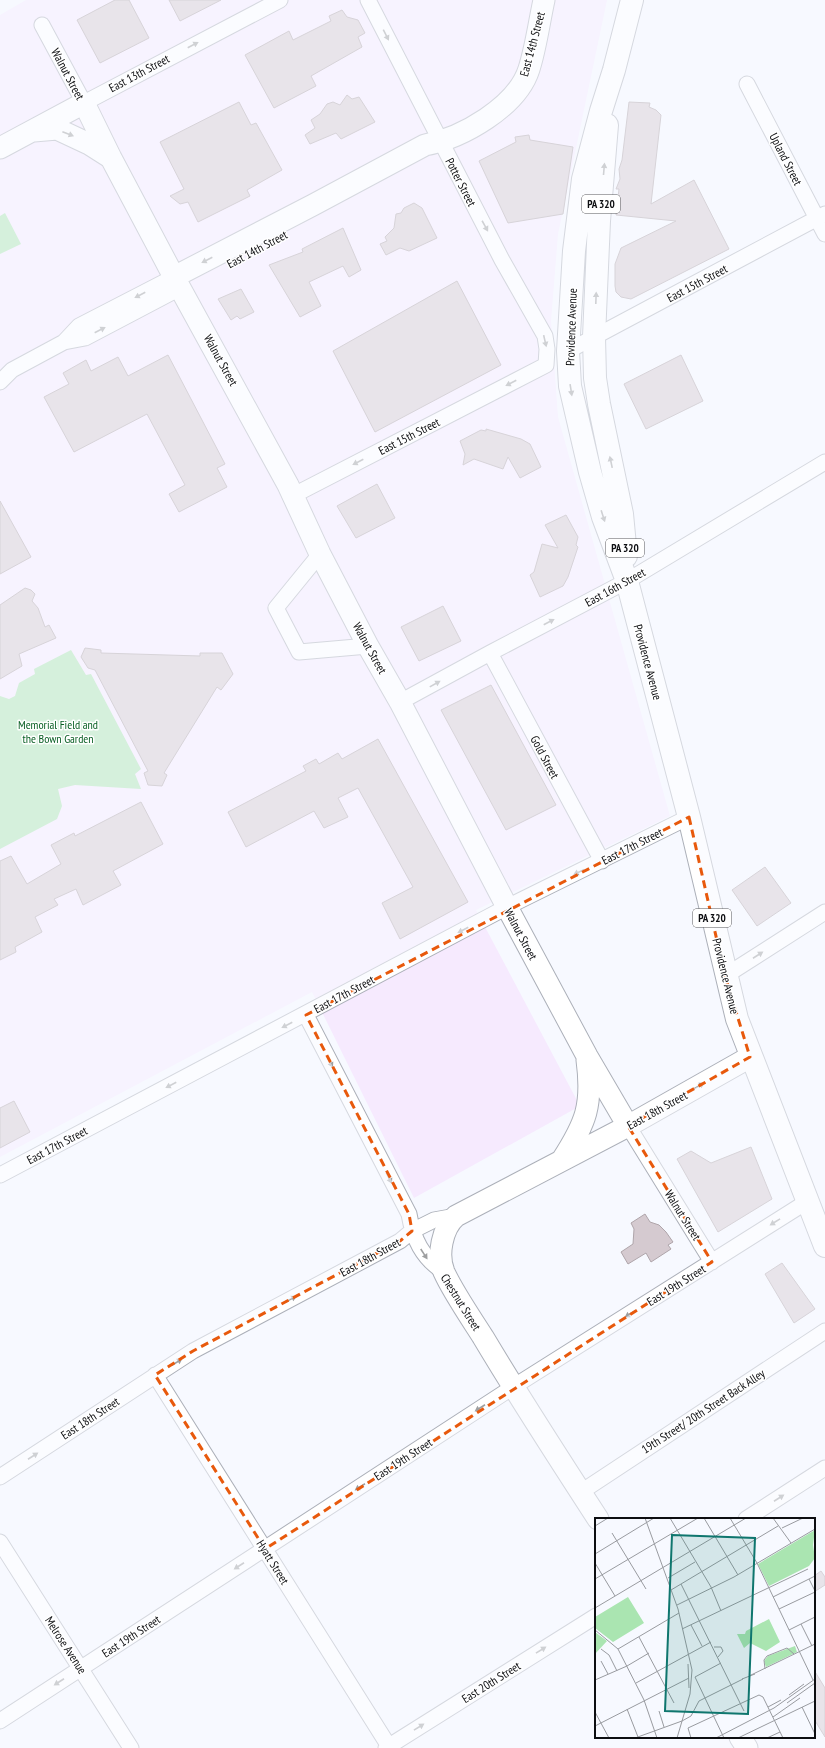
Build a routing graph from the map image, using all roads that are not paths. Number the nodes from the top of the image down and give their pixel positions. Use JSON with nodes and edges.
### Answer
{"nodes":[{"id":1,"x":280,"y":0,"type":"edge"},
{"id":2,"x":368,"y":0,"type":"edge"},
{"id":3,"x":544,"y":0,"type":"edge"},
{"id":4,"x":632,"y":0,"type":"edge"},
{"id":5,"x":42,"y":25,"type":"dead end"},
{"id":6,"x":614,"y":70,"type":"junction"},
{"id":7,"x":747,"y":84,"type":"dead end"},
{"id":8,"x":84,"y":102,"type":"junction"},
{"id":9,"x":30,"y":132,"type":"junction"},
{"id":10,"x":441,"y":142,"type":"junction"},
{"id":11,"x":0,"y":148,"type":"edge"},
{"id":12,"x":111,"y":158,"type":"junction"},
{"id":13,"x":821,"y":216,"type":"edge"},
{"id":14,"x":825,"y":234,"type":"edge"},
{"id":15,"x":177,"y":282,"type":"junction"},
{"id":16,"x":594,"y":337,"type":"junction"},
{"id":17,"x":568,"y":351,"type":"junction"},
{"id":18,"x":546,"y":365,"type":"joint"},
{"id":19,"x":6,"y":370,"type":"edge"},
{"id":20,"x":0,"y":382,"type":"edge"},
{"id":21,"x":825,"y":462,"type":"edge"},
{"id":22,"x":294,"y":495,"type":"junction"},
{"id":23,"x":320,"y":554,"type":"junction"},
{"id":24,"x":628,"y":581,"type":"junction"},
{"id":25,"x":368,"y":646,"type":"junction"},
{"id":26,"x":490,"y":653,"type":"junction"},
{"id":27,"x":400,"y":702,"type":"junction"},
{"id":28,"x":689,"y":817,"type":"junction"},
{"id":29,"x":602,"y":861,"type":"junction"},
{"id":30,"x":507,"y":907,"type":"junction"},
{"id":31,"x":825,"y":912,"type":"edge"},
{"id":32,"x":726,"y":976,"type":"junction"},
{"id":33,"x":306,"y":1015,"type":"junction"},
{"id":34,"x":587,"y":1056,"type":"junction"},
{"id":35,"x":750,"y":1057,"type":"junction"},
{"id":36,"x":628,"y":1126,"type":"junction"},
{"id":37,"x":561,"y":1161,"type":"junction"},
{"id":38,"x":0,"y":1175,"type":"edge"},
{"id":39,"x":808,"y":1202,"type":"junction"},
{"id":40,"x":456,"y":1216,"type":"junction"},
{"id":41,"x":412,"y":1231,"type":"junction"},
{"id":42,"x":825,"y":1246,"type":"edge"},
{"id":43,"x":712,"y":1262,"type":"junction"},
{"id":44,"x":444,"y":1272,"type":"junction"},
{"id":45,"x":825,"y":1331,"type":"edge"},
{"id":46,"x":155,"y":1375,"type":"junction"},
{"id":47,"x":513,"y":1387,"type":"junction"},
{"id":48,"x":825,"y":1468,"type":"edge"},
{"id":49,"x":0,"y":1477,"type":"edge"},
{"id":50,"x":581,"y":1492,"type":"junction"},
{"id":51,"x":597,"y":1518,"type":"edge"},
{"id":52,"x":748,"y":1518,"type":"edge"},
{"id":53,"x":0,"y":1542,"type":"edge"},
{"id":54,"x":265,"y":1549,"type":"junction"},
{"id":55,"x":595,"y":1617,"type":"edge"},
{"id":56,"x":81,"y":1669,"type":"junction"},
{"id":57,"x":0,"y":1721,"type":"edge"},
{"id":58,"x":741,"y":1738,"type":"edge"},
{"id":59,"x":389,"y":1747,"type":"edge"},
{"id":60,"x":131,"y":1748,"type":"edge"},
{"id":61,"x":747,"y":1748,"type":"edge"}],
"edges":[{"from":8,"to":1,"type":"street","name":"East 13th Street","one_way":true},
{"from":2,"to":10,"type":"street","name":"Potter Street","one_way":true},
{"from":3,"to":10,"type":"street","name":"East 14th Street"},
{"from":4,"to":6,"type":"main road","name":"Providence Avenue","number":"PA 320"},
{"from":5,"to":8,"type":"street","name":"Walnut Street"},
{"from":16,"to":6,"type":"main road","name":"Providence Avenue","number":"PA 320","one_way":true},
{"from":6,"to":17,"type":"main road","name":"Providence Avenue","number":"PA 320"},
{"from":7,"to":13,"type":"street","name":"Upland Street"},
{"from":8,"to":9,"type":"street","name":"East 13th Street"},
{"from":8,"to":12,"type":"street","name":"Walnut Street"},
{"from":9,"to":11,"type":"street","name":"East 13th Street"},
{"from":9,"to":12,"type":"street","one_way":true},
{"from":10,"to":15,"type":"street","name":"East 14th Street"},
{"from":10,"to":18,"type":"street","name":"Potter Street","one_way":true},
{"from":12,"to":15,"type":"street","name":"Walnut Street"},
{"from":13,"to":14,"type":"street","name":"Upland Street"},
{"from":13,"to":16,"type":"street","name":"East 15th Street"},
{"from":15,"to":19,"type":"street","name":"East 14th Street"},
{"from":15,"to":22,"type":"street","name":"Walnut Street"},
{"from":16,"to":17,"type":"street","name":"East 15th Street"},
{"from":24,"to":16,"type":"main road","name":"Providence Avenue","number":"PA 320","one_way":true},
{"from":17,"to":24,"type":"main road","name":"Providence Avenue","number":"PA 320","one_way":true},
{"from":18,"to":22,"type":"street","name":"East 15th Street","one_way":true},
{"from":19,"to":20,"type":"street","name":"East 14th Street"},
{"from":21,"to":24,"type":"street","name":"East 16th Street"},
{"from":22,"to":23,"type":"street","name":"Walnut Street"},
{"from":23,"to":25,"type":"street","name":"Walnut Street"},
{"from":23,"to":25,"type":"street"},
{"from":26,"to":24,"type":"street","name":"East 16th Street","one_way":true},
{"from":24,"to":28,"type":"main road","name":"Providence Avenue","number":"PA 320"},
{"from":25,"to":27,"type":"street","name":"Walnut Street"},
{"from":27,"to":26,"type":"street","name":"East 16th Street","one_way":true},
{"from":26,"to":29,"type":"street","name":"Gold Street"},
{"from":27,"to":30,"type":"street","name":"Walnut Street"},
{"from":28,"to":29,"type":"street","name":"East 17th Street"},
{"from":28,"to":32,"type":"main road","name":"Providence Avenue","number":"PA 320"},
{"from":29,"to":30,"type":"street","name":"East 17th Street","one_way":true},
{"from":30,"to":33,"type":"street","name":"East 17th Street","one_way":true},
{"from":30,"to":34,"type":"street","name":"Walnut Street"},
{"from":32,"to":31,"type":"street","one_way":true},
{"from":32,"to":35,"type":"main road","name":"Providence Avenue","number":"PA 320"},
{"from":33,"to":38,"type":"street","name":"East 17th Street","one_way":true},
{"from":33,"to":41,"type":"street","name":"Chestnut Street","one_way":true},
{"from":34,"to":36,"type":"street","name":"Walnut Street"},
{"from":34,"to":37,"type":"street"},
{"from":36,"to":35,"type":"street","name":"East 18th Street","one_way":true},
{"from":35,"to":39,"type":"main road","name":"Providence Avenue","number":"PA 320"},
{"from":36,"to":37,"type":"street","name":"East 18th Street"},
{"from":36,"to":43,"type":"street","name":"Walnut Street"},
{"from":37,"to":40,"type":"street","name":"East 18th Street"},
{"from":39,"to":42,"type":"main road","name":"Providence Avenue","number":"PA 320"},
{"from":39,"to":43,"type":"street","name":"East 19th Street","one_way":true},
{"from":40,"to":41,"type":"street","name":"East 18th Street"},
{"from":40,"to":44,"type":"street"},
{"from":41,"to":44,"type":"street","name":"Chestnut Street","one_way":true},
{"from":46,"to":41,"type":"street","name":"East 18th Street","one_way":true},
{"from":43,"to":47,"type":"street","name":"East 19th Street","one_way":true},
{"from":44,"to":47,"type":"street","name":"Chestnut Street"},
{"from":45,"to":50,"type":"street","name":"19th Street/ 20th Street Back Alley"},
{"from":49,"to":46,"type":"street","name":"East 18th Street","one_way":true},
{"from":46,"to":54,"type":"street","name":"Hyatt Street"},
{"from":47,"to":50,"type":"street","name":"Chestnut Street"},
{"from":47,"to":54,"type":"street","name":"East 19th Street","one_way":true},
{"from":52,"to":48,"type":"street","one_way":true},
{"from":50,"to":51,"type":"street","name":"Chestnut Street"},
{"from":53,"to":56,"type":"street","name":"Melrose Avenue"},
{"from":54,"to":56,"type":"street","name":"East 19th Street","one_way":true},
{"from":54,"to":59,"type":"street","name":"Hyatt Street"},
{"from":59,"to":55,"type":"street","name":"East 20th Street","one_way":true},
{"from":56,"to":57,"type":"street","name":"East 19th Street","one_way":true},
{"from":56,"to":60,"type":"street","name":"Melrose Avenue"},
{"from":58,"to":61,"type":"street"}]}
